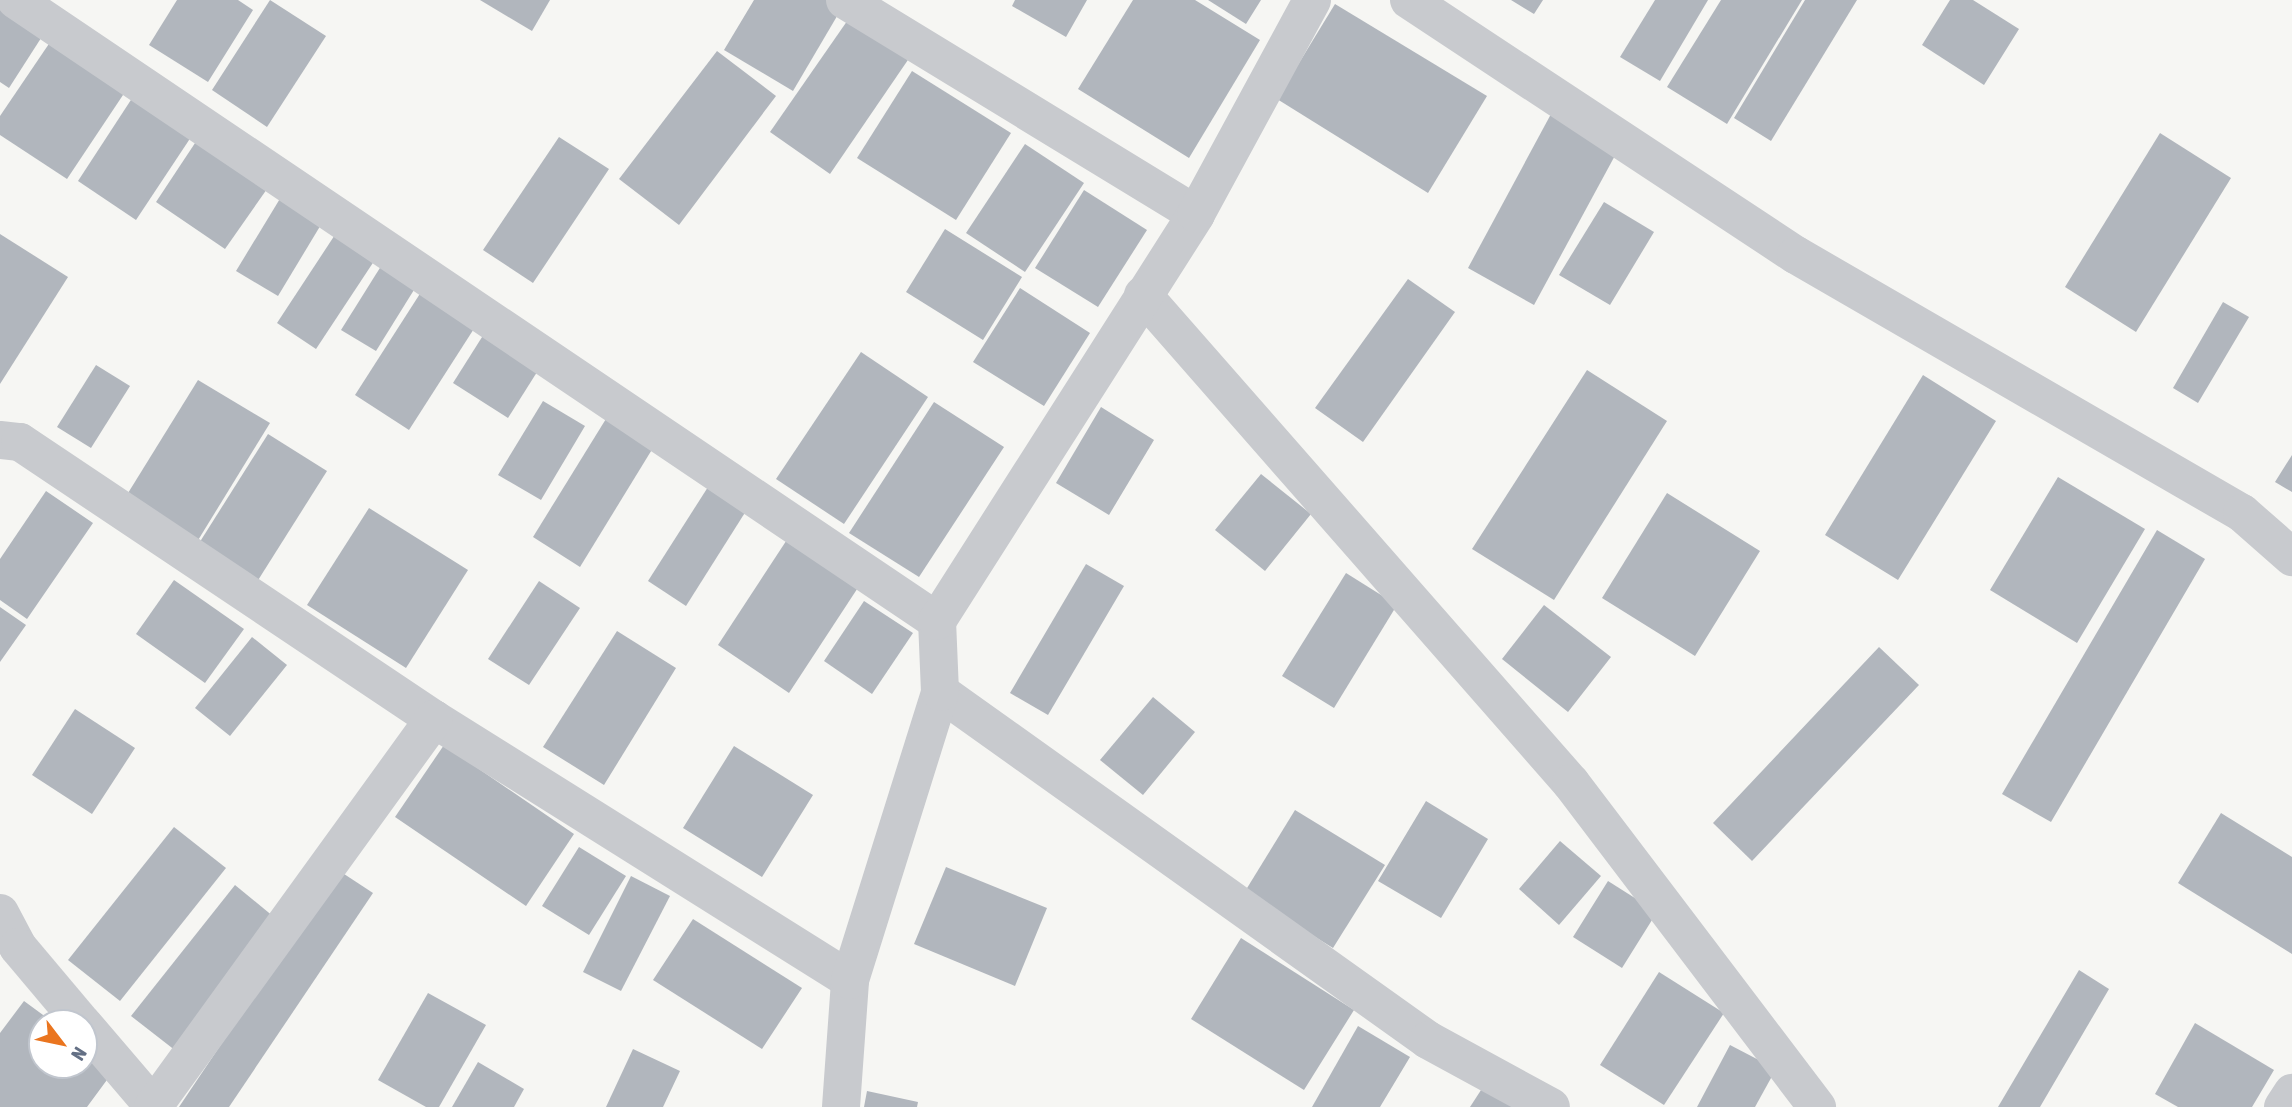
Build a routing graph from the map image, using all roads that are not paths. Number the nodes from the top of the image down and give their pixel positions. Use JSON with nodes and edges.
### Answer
{"nodes":[{"id":1,"x":16,"y":0,"type":"edge"},
{"id":2,"x":845,"y":0,"type":"edge"},
{"id":3,"x":1312,"y":0,"type":"edge"},
{"id":4,"x":1409,"y":0,"type":"edge"},
{"id":5,"x":1196,"y":214,"type":"junction"},
{"id":6,"x":1143,"y":295,"type":"junction"},
{"id":7,"x":0,"y":440,"type":"edge"},
{"id":8,"x":2292,"y":557,"type":"edge"},
{"id":9,"x":937,"y":621,"type":"junction"},
{"id":10,"x":940,"y":692,"type":"junction"},
{"id":11,"x":434,"y":719,"type":"junction"},
{"id":12,"x":0,"y":913,"type":"edge"},
{"id":13,"x":850,"y":980,"type":"junction"},
{"id":14,"x":70,"y":1009,"type":"edge"},
{"id":15,"x":98,"y":1042,"type":"edge"},
{"id":16,"x":2292,"y":1093,"type":"edge"},
{"id":17,"x":154,"y":1107,"type":"edge"},
{"id":18,"x":841,"y":1107,"type":"edge"},
{"id":19,"x":1551,"y":1107,"type":"edge"},
{"id":20,"x":1817,"y":1107,"type":"edge"},
{"id":21,"x":2283,"y":1107,"type":"edge"}],
"edges":[{"from":1,"to":9,"type":"street"},
{"from":2,"to":5,"type":"street"},
{"from":3,"to":5,"type":"street"},
{"from":4,"to":8,"type":"street"},
{"from":5,"to":6,"type":"street"},
{"from":6,"to":9,"type":"street"},
{"from":6,"to":20,"type":"street"},
{"from":7,"to":11,"type":"street"},
{"from":9,"to":10,"type":"street"},
{"from":10,"to":13,"type":"street"},
{"from":10,"to":19,"type":"street"},
{"from":11,"to":13,"type":"street"},
{"from":11,"to":17,"type":"street"},
{"from":12,"to":14,"type":"street"},
{"from":13,"to":18,"type":"street"},
{"from":15,"to":17,"type":"street"},
{"from":16,"to":21,"type":"street"}]}
